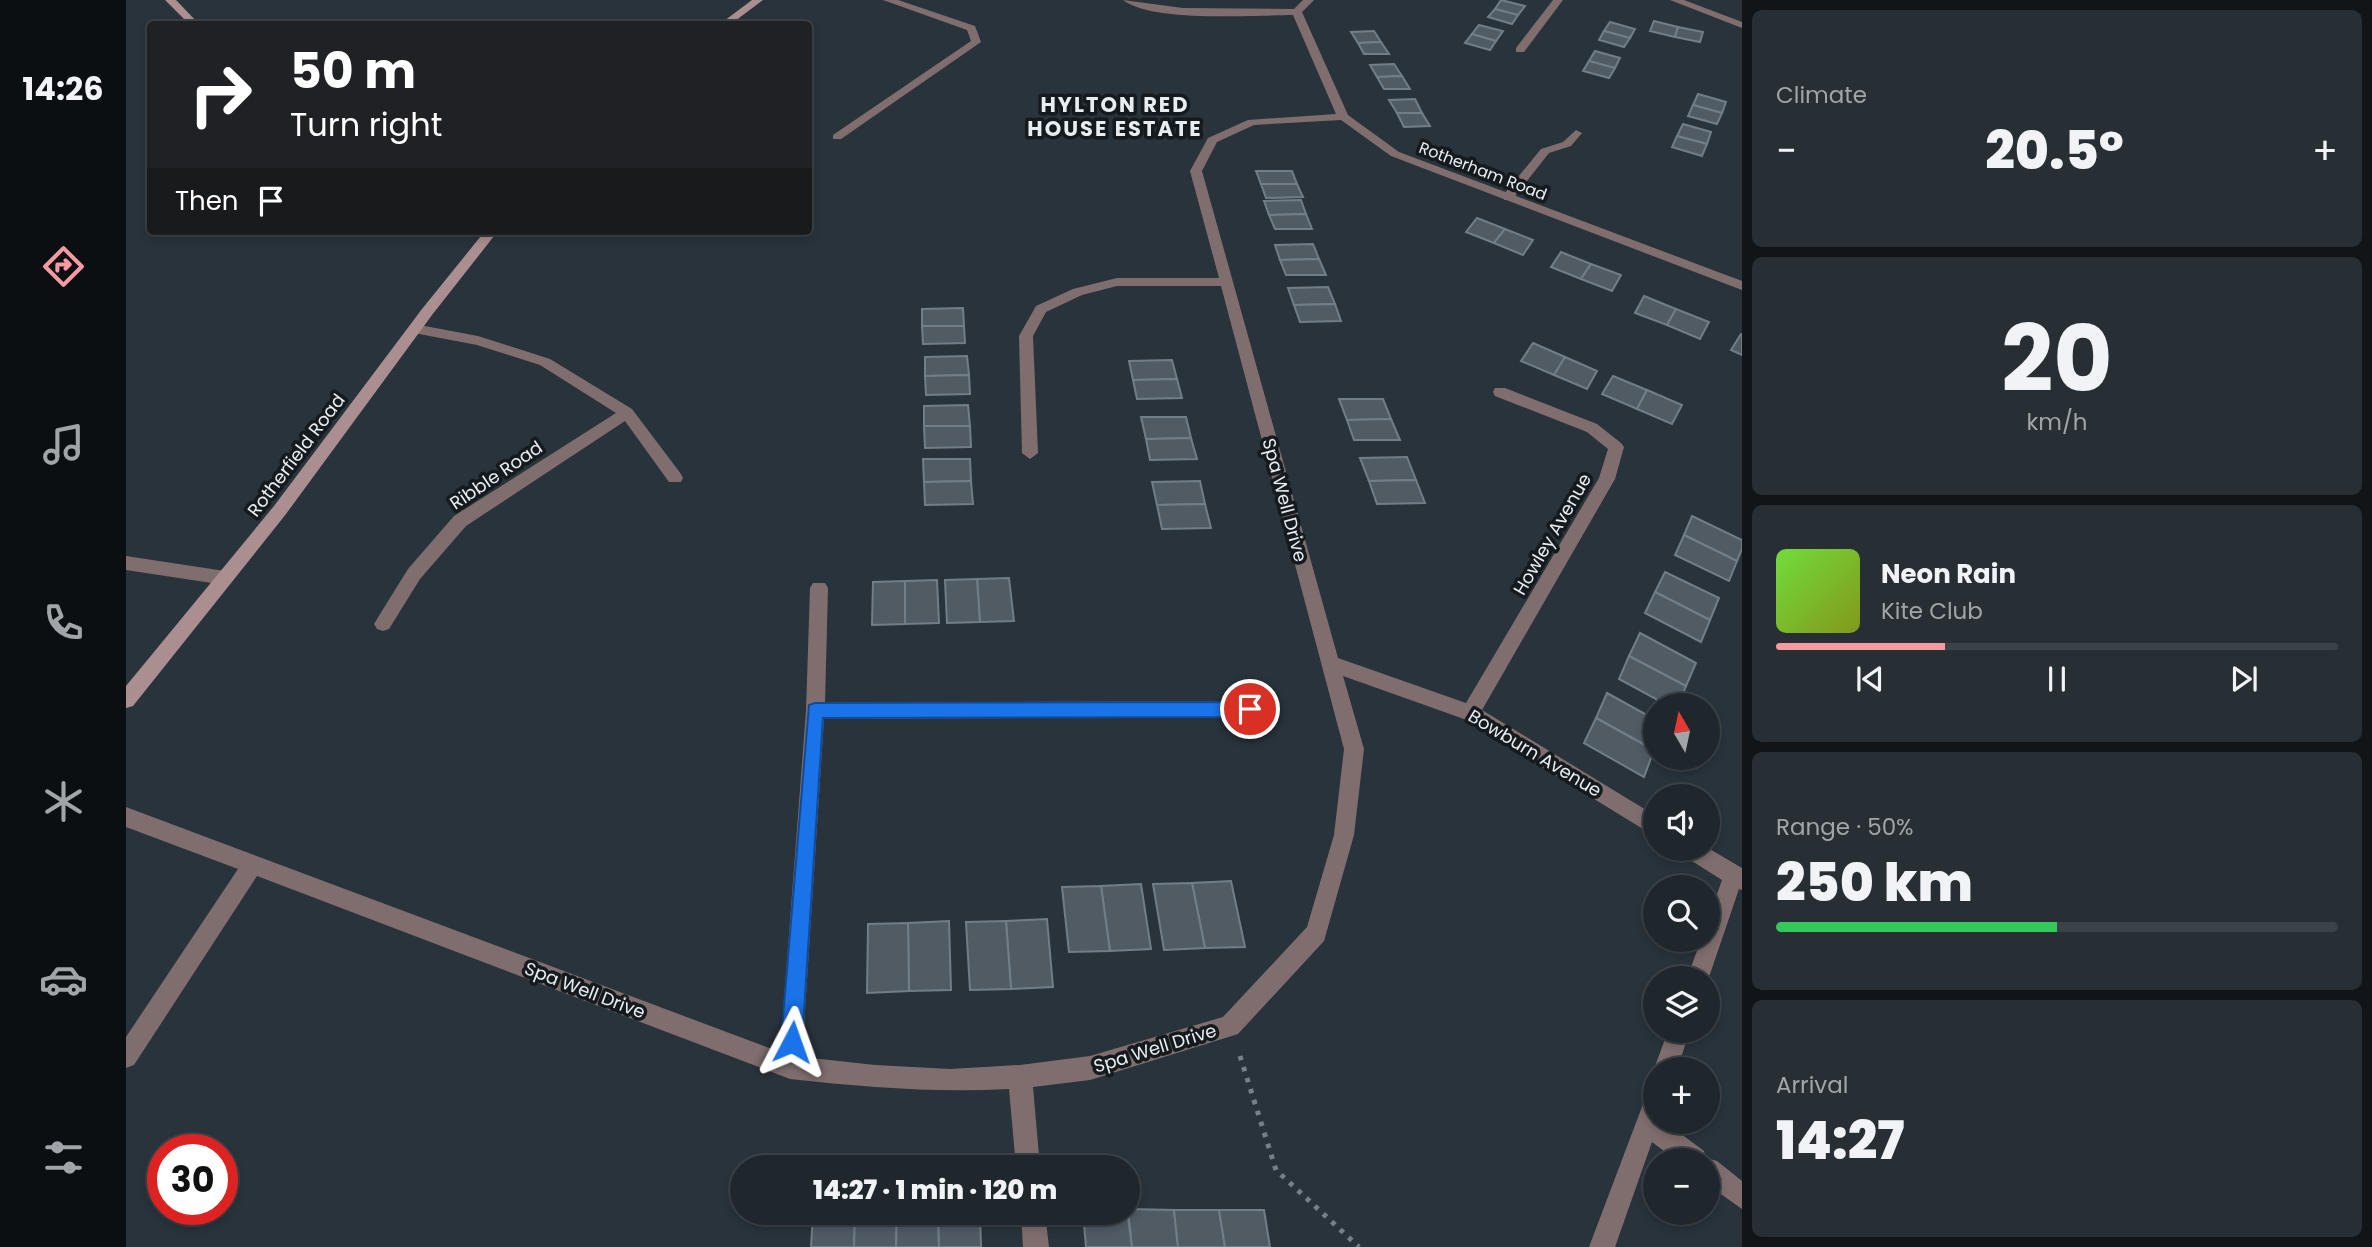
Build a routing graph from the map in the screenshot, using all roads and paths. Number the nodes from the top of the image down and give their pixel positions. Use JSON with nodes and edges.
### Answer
{"nodes":[{"id":1,"x":170,"y":0,"type":"edge"},
{"id":2,"x":758,"y":0,"type":"edge"},
{"id":3,"x":888,"y":0,"type":"edge"},
{"id":4,"x":1128,"y":0,"type":"edge"},
{"id":5,"x":1309,"y":0,"type":"edge"},
{"id":6,"x":1558,"y":0,"type":"edge"},
{"id":7,"x":1675,"y":0,"type":"edge"},
{"id":8,"x":1297,"y":12,"type":"junction"},
{"id":9,"x":191,"y":21,"type":"edge"},
{"id":10,"x":728,"y":21,"type":"edge"},
{"id":11,"x":1742,"y":25,"type":"edge"},
{"id":12,"x":1520,"y":50,"type":"dead end"},
{"id":13,"x":1343,"y":117,"type":"junction"},
{"id":14,"x":1576,"y":132,"type":"dead end"},
{"id":15,"x":837,"y":137,"type":"dead end"},
{"id":16,"x":1508,"y":197,"type":"junction"},
{"id":17,"x":489,"y":235,"type":"edge"},
{"id":18,"x":1226,"y":282,"type":"junction"},
{"id":19,"x":1742,"y":286,"type":"edge"},
{"id":20,"x":414,"y":329,"type":"junction"},
{"id":21,"x":1500,"y":392,"type":"dead end"},
{"id":22,"x":626,"y":413,"type":"junction"},
{"id":23,"x":1030,"y":453,"type":"dead end"},
{"id":24,"x":675,"y":478,"type":"dead end"},
{"id":25,"x":126,"y":562,"type":"edge"},
{"id":26,"x":225,"y":578,"type":"junction"},
{"id":27,"x":819,"y":588,"type":"dead end"},
{"id":28,"x":383,"y":624,"type":"dead end"},
{"id":29,"x":1329,"y":663,"type":"junction"},
{"id":30,"x":126,"y":700,"type":"edge"},
{"id":31,"x":1250,"y":709,"type":"dead end"},
{"id":32,"x":815,"y":711,"type":"junction"},
{"id":33,"x":1470,"y":713,"type":"junction"},
{"id":34,"x":126,"y":817,"type":"edge"},
{"id":35,"x":1643,"y":819,"type":"edge"},
{"id":36,"x":1710,"y":861,"type":"edge"},
{"id":37,"x":253,"y":864,"type":"junction"},
{"id":38,"x":1738,"y":878,"type":"edge"},
{"id":39,"x":1703,"y":966,"type":"edge"},
{"id":40,"x":1230,"y":1026,"type":"junction"},
{"id":41,"x":126,"y":1057,"type":"edge"},
{"id":42,"x":790,"y":1067,"type":"junction"},
{"id":43,"x":1020,"y":1077,"type":"junction"},
{"id":44,"x":1643,"y":1134,"type":"edge"},
{"id":45,"x":1661,"y":1134,"type":"edge"},
{"id":46,"x":1679,"y":1148,"type":"edge"},
{"id":47,"x":1027,"y":1155,"type":"edge"},
{"id":48,"x":1720,"y":1180,"type":"edge"},
{"id":49,"x":1742,"y":1197,"type":"edge"},
{"id":50,"x":1033,"y":1225,"type":"edge"},
{"id":51,"x":1036,"y":1247,"type":"edge"},
{"id":52,"x":1359,"y":1247,"type":"edge"},
{"id":53,"x":1602,"y":1247,"type":"edge"}],
"edges":[{"from":1,"to":9,"type":"street"},
{"from":2,"to":10,"type":"street"},
{"from":3,"to":15,"type":"street"},
{"from":4,"to":8,"type":"street"},
{"from":5,"to":8,"type":"street"},
{"from":6,"to":12,"type":"street"},
{"from":7,"to":11,"type":"street"},
{"from":8,"to":13,"type":"street"},
{"from":13,"to":16,"type":"street","name":"Rotherham Road"},
{"from":13,"to":18,"type":"street","name":"Spa Well Drive"},
{"from":14,"to":16,"type":"street"},
{"from":16,"to":19,"type":"street","name":"Rotherham Road"},
{"from":17,"to":20,"type":"street","name":"Rotherfield Road"},
{"from":18,"to":23,"type":"street"},
{"from":18,"to":29,"type":"street","name":"Spa Well Drive"},
{"from":20,"to":22,"type":"street"},
{"from":20,"to":26,"type":"street","name":"Rotherfield Road"},
{"from":21,"to":33,"type":"street","name":"Howley Avenue"},
{"from":22,"to":24,"type":"street"},
{"from":22,"to":28,"type":"street","name":"Ribble Road"},
{"from":25,"to":26,"type":"street"},
{"from":26,"to":30,"type":"street","name":"Rotherfield Road"},
{"from":27,"to":32,"type":"street"},
{"from":29,"to":33,"type":"street","name":"Bowburn Avenue"},
{"from":29,"to":40,"type":"street","name":"Spa Well Drive"},
{"from":31,"to":32,"type":"street"},
{"from":32,"to":42,"type":"street"},
{"from":33,"to":35,"type":"street","name":"Bowburn Avenue"},
{"from":34,"to":37,"type":"street","name":"Spa Well Drive"},
{"from":36,"to":38,"type":"street"},
{"from":37,"to":41,"type":"street"},
{"from":37,"to":42,"type":"street","name":"Spa Well Drive"},
{"from":38,"to":39,"type":"street"},
{"from":40,"to":43,"type":"street","name":"Spa Well Drive"},
{"from":40,"to":52,"type":"path"},
{"from":42,"to":43,"type":"street","name":"Spa Well Drive"},
{"from":43,"to":47,"type":"street"},
{"from":44,"to":53,"type":"street"},
{"from":45,"to":46,"type":"street"},
{"from":48,"to":49,"type":"street"},
{"from":50,"to":51,"type":"street"}]}
